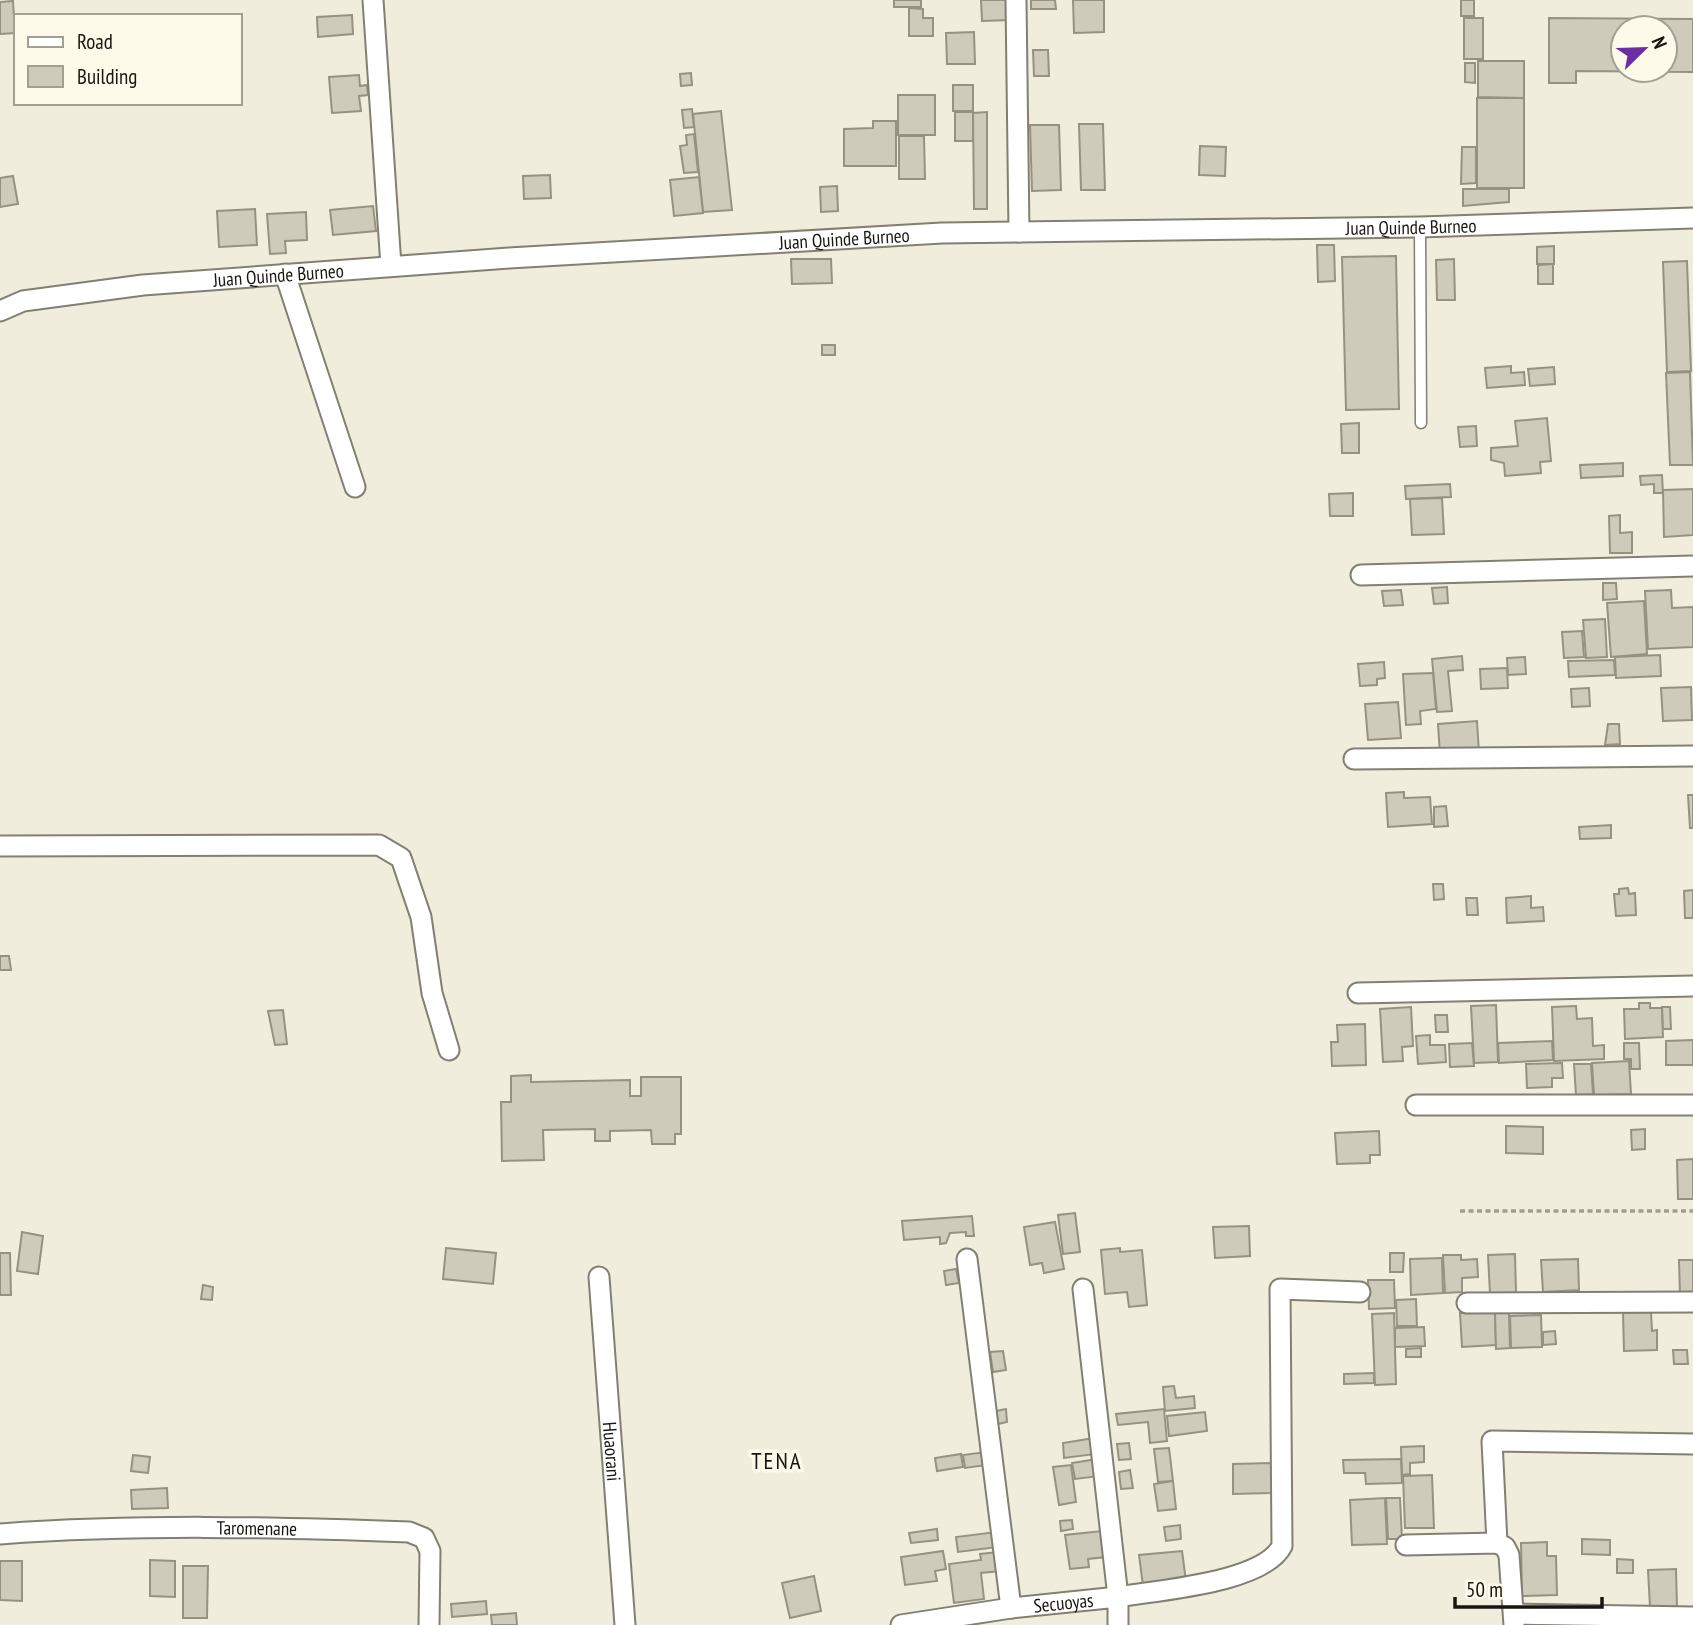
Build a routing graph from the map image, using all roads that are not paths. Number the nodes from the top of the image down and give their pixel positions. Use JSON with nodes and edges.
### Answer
{"nodes":[{"id":1,"x":373,"y":0,"type":"edge"},
{"id":2,"x":1016,"y":0,"type":"edge"},
{"id":3,"x":1693,"y":218,"type":"edge"},
{"id":4,"x":1420,"y":227,"type":"junction"},
{"id":5,"x":1019,"y":232,"type":"junction"},
{"id":6,"x":391,"y":267,"type":"junction"},
{"id":7,"x":285,"y":274,"type":"junction"},
{"id":8,"x":0,"y":311,"type":"edge"},
{"id":9,"x":1421,"y":423,"type":"dead end"},
{"id":10,"x":355,"y":487,"type":"dead end"},
{"id":11,"x":1693,"y":566,"type":"edge"},
{"id":12,"x":1361,"y":575,"type":"dead end"},
{"id":13,"x":1693,"y":756,"type":"edge"},
{"id":14,"x":1354,"y":759,"type":"dead end"},
{"id":15,"x":0,"y":846,"type":"edge"},
{"id":16,"x":1693,"y":986,"type":"edge"},
{"id":17,"x":1358,"y":993,"type":"dead end"},
{"id":18,"x":449,"y":1050,"type":"dead end"},
{"id":19,"x":1416,"y":1105,"type":"dead end"},
{"id":20,"x":1693,"y":1105,"type":"edge"},
{"id":21,"x":967,"y":1259,"type":"dead end"},
{"id":22,"x":599,"y":1277,"type":"dead end"},
{"id":23,"x":1083,"y":1289,"type":"dead end"},
{"id":24,"x":1360,"y":1292,"type":"dead end"},
{"id":25,"x":1693,"y":1302,"type":"edge"},
{"id":26,"x":1467,"y":1303,"type":"dead end"},
{"id":27,"x":1693,"y":1444,"type":"edge"},
{"id":28,"x":0,"y":1534,"type":"edge"},
{"id":29,"x":1497,"y":1543,"type":"junction"},
{"id":30,"x":1406,"y":1545,"type":"dead end"},
{"id":31,"x":1118,"y":1597,"type":"junction"},
{"id":32,"x":1011,"y":1608,"type":"junction"},
{"id":33,"x":1693,"y":1617,"type":"edge"},
{"id":34,"x":1514,"y":1620,"type":"edge"},
{"id":35,"x":429,"y":1625,"type":"edge"},
{"id":36,"x":625,"y":1625,"type":"edge"},
{"id":37,"x":901,"y":1625,"type":"edge"},
{"id":38,"x":1118,"y":1625,"type":"edge"}],
"edges":[{"from":1,"to":6,"type":"street"},
{"from":2,"to":5,"type":"street"},
{"from":3,"to":4,"type":"street","name":"Juan Quinde Burneo"},
{"from":4,"to":5,"type":"street","name":"Juan Quinde Burneo"},
{"from":4,"to":9,"type":"lane"},
{"from":5,"to":6,"type":"street","name":"Juan Quinde Burneo"},
{"from":6,"to":7,"type":"street","name":"Juan Quinde Burneo"},
{"from":7,"to":8,"type":"street","name":"Juan Quinde Burneo"},
{"from":7,"to":10,"type":"street"},
{"from":11,"to":12,"type":"street"},
{"from":13,"to":14,"type":"street"},
{"from":15,"to":18,"type":"street"},
{"from":16,"to":17,"type":"street"},
{"from":19,"to":20,"type":"street"},
{"from":21,"to":32,"type":"street"},
{"from":22,"to":36,"type":"street","name":"Huaorani"},
{"from":23,"to":31,"type":"street"},
{"from":24,"to":31,"type":"street"},
{"from":25,"to":26,"type":"street"},
{"from":27,"to":29,"type":"street"},
{"from":28,"to":35,"type":"street","name":"Taromenane"},
{"from":29,"to":30,"type":"street"},
{"from":29,"to":34,"type":"street"},
{"from":31,"to":32,"type":"street","name":"Secuoyas"},
{"from":31,"to":38,"type":"street","name":"Secuoyas"},
{"from":32,"to":37,"type":"street","name":"Secuoyas"},
{"from":33,"to":34,"type":"street"}]}
